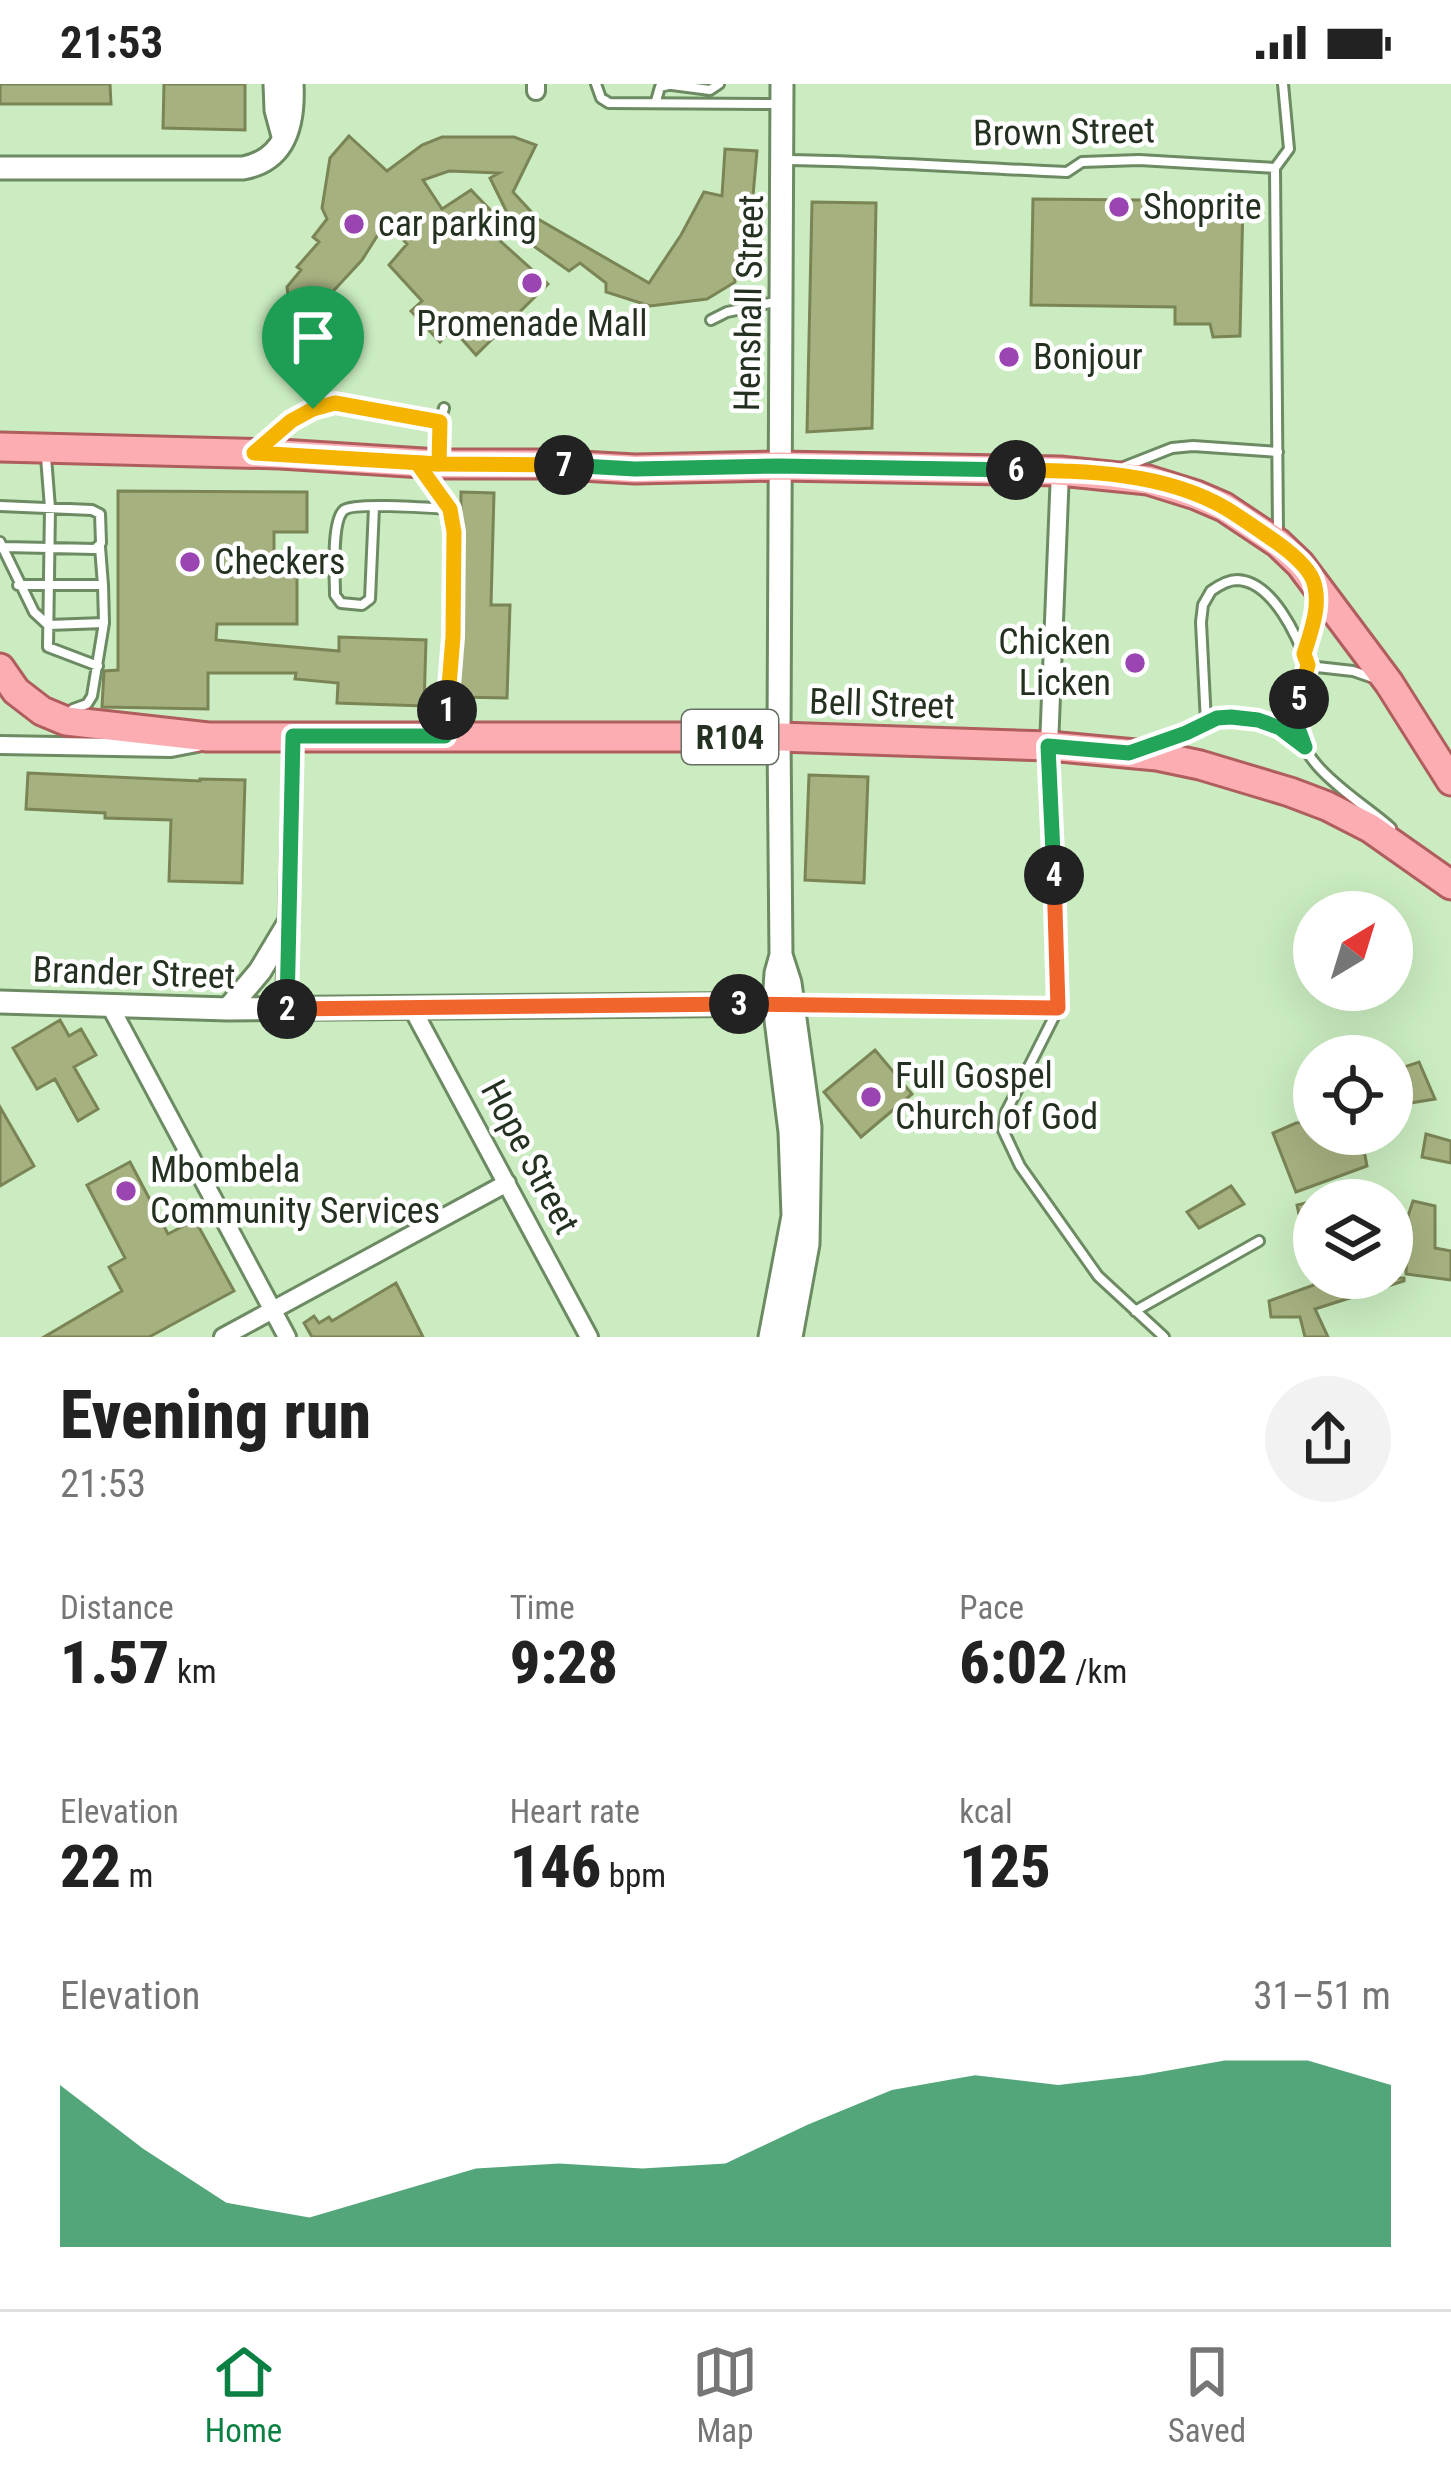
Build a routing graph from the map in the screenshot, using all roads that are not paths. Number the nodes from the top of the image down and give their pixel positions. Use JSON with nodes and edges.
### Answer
{"nodes":[{"id":1,"x":274,"y":84,"type":"edge"},
{"id":2,"x":292,"y":84,"type":"edge"},
{"id":3,"x":596,"y":84,"type":"edge"},
{"id":4,"x":719,"y":84,"type":"edge"},
{"id":5,"x":1283,"y":84,"type":"edge"},
{"id":6,"x":672,"y":85,"type":"edge"},
{"id":7,"x":782,"y":94,"type":"edge"},
{"id":8,"x":656,"y":101,"type":"junction"},
{"id":9,"x":283,"y":136,"type":"junction"},
{"id":10,"x":783,"y":160,"type":"junction"},
{"id":11,"x":0,"y":168,"type":"edge"},
{"id":12,"x":1275,"y":168,"type":"junction"},
{"id":13,"x":783,"y":301,"type":"junction"},
{"id":14,"x":711,"y":320,"type":"dead end"},
{"id":15,"x":444,"y":408,"type":"dead end"},
{"id":16,"x":440,"y":422,"type":"junction"},
{"id":17,"x":0,"y":447,"type":"edge"},
{"id":18,"x":45,"y":448,"type":"junction"},
{"id":19,"x":1278,"y":452,"type":"junction"},
{"id":20,"x":254,"y":453,"type":"junction"},
{"id":21,"x":428,"y":463,"type":"junction"},
{"id":22,"x":779,"y":466,"type":"junction"},
{"id":23,"x":1060,"y":471,"type":"junction"},
{"id":24,"x":1102,"y":474,"type":"junction"},
{"id":25,"x":0,"y":506,"type":"edge"},
{"id":26,"x":374,"y":507,"type":"junction"},
{"id":27,"x":50,"y":508,"type":"junction"},
{"id":28,"x":450,"y":509,"type":"junction"},
{"id":29,"x":1279,"y":543,"type":"junction"},
{"id":30,"x":2,"y":544,"type":"edge"},
{"id":31,"x":100,"y":547,"type":"junction"},
{"id":32,"x":50,"y":548,"type":"junction"},
{"id":33,"x":1313,"y":580,"type":"junction"},
{"id":34,"x":50,"y":584,"type":"junction"},
{"id":35,"x":18,"y":585,"type":"junction"},
{"id":36,"x":104,"y":585,"type":"junction"},
{"id":37,"x":104,"y":622,"type":"junction"},
{"id":38,"x":48,"y":625,"type":"junction"},
{"id":39,"x":1304,"y":654,"type":"junction"},
{"id":40,"x":1308,"y":665,"type":"junction"},
{"id":41,"x":98,"y":666,"type":"junction"},
{"id":42,"x":0,"y":668,"type":"edge"},
{"id":43,"x":1389,"y":683,"type":"junction"},
{"id":44,"x":38,"y":694,"type":"dead end"},
{"id":45,"x":57,"y":707,"type":"dead end"},
{"id":46,"x":1206,"y":723,"type":"junction"},
{"id":47,"x":293,"y":736,"type":"junction"},
{"id":48,"x":445,"y":736,"type":"junction"},
{"id":49,"x":208,"y":737,"type":"junction"},
{"id":50,"x":779,"y":737,"type":"junction"},
{"id":51,"x":0,"y":745,"type":"edge"},
{"id":52,"x":1048,"y":746,"type":"junction"},
{"id":53,"x":1305,"y":747,"type":"junction"},
{"id":54,"x":1129,"y":753,"type":"junction"},
{"id":55,"x":1451,"y":781,"type":"edge"},
{"id":56,"x":1442,"y":878,"type":"edge"},
{"id":57,"x":287,"y":926,"type":"junction"},
{"id":58,"x":0,"y":1002,"type":"edge"},
{"id":59,"x":783,"y":1004,"type":"junction"},
{"id":60,"x":110,"y":1006,"type":"junction"},
{"id":61,"x":412,"y":1008,"type":"junction"},
{"id":62,"x":1058,"y":1008,"type":"junction"},
{"id":63,"x":228,"y":1009,"type":"junction"},
{"id":64,"x":285,"y":1009,"type":"junction"},
{"id":65,"x":506,"y":1183,"type":"junction"},
{"id":66,"x":1259,"y":1241,"type":"dead end"},
{"id":67,"x":272,"y":1310,"type":"junction"},
{"id":68,"x":1136,"y":1311,"type":"junction"},
{"id":69,"x":223,"y":1337,"type":"edge"},
{"id":70,"x":287,"y":1337,"type":"edge"},
{"id":71,"x":589,"y":1337,"type":"edge"},
{"id":72,"x":770,"y":1337,"type":"edge"},
{"id":73,"x":791,"y":1337,"type":"edge"},
{"id":74,"x":1163,"y":1337,"type":"edge"}],
"edges":[{"from":1,"to":9,"type":"street"},
{"from":2,"to":9,"type":"street"},
{"from":3,"to":8,"type":"lane"},
{"from":4,"to":6,"type":"lane"},
{"from":5,"to":12,"type":"lane"},
{"from":6,"to":8,"type":"lane"},
{"from":7,"to":8,"type":"lane"},
{"from":7,"to":10,"type":"street","name":"Henshall Street"},
{"from":9,"to":11,"type":"street"},
{"from":10,"to":12,"type":"lane","name":"Brown Street"},
{"from":10,"to":13,"type":"street","name":"Henshall Street"},
{"from":12,"to":19,"type":"lane"},
{"from":13,"to":14,"type":"lane"},
{"from":13,"to":22,"type":"street","name":"Henshall Street"},
{"from":15,"to":16,"type":"lane"},
{"from":16,"to":20,"type":"lane"},
{"from":16,"to":21,"type":"lane"},
{"from":17,"to":18,"type":"main road"},
{"from":18,"to":20,"type":"main road"},
{"from":18,"to":27,"type":"lane"},
{"from":19,"to":24,"type":"lane"},
{"from":19,"to":29,"type":"lane"},
{"from":20,"to":21,"type":"main road"},
{"from":21,"to":22,"type":"main road"},
{"from":21,"to":28,"type":"lane"},
{"from":22,"to":23,"type":"main road"},
{"from":22,"to":50,"type":"street","name":"Henshall Street"},
{"from":23,"to":24,"type":"main road"},
{"from":23,"to":52,"type":"street"},
{"from":24,"to":29,"type":"main road"},
{"from":25,"to":27,"type":"lane"},
{"from":26,"to":26,"type":"lane"},
{"from":26,"to":28,"type":"lane"},
{"from":27,"to":31,"type":"lane"},
{"from":27,"to":32,"type":"lane"},
{"from":28,"to":48,"type":"lane"},
{"from":29,"to":33,"type":"main road"},
{"from":30,"to":32,"type":"lane"},
{"from":30,"to":35,"type":"lane"},
{"from":31,"to":32,"type":"lane"},
{"from":31,"to":36,"type":"lane"},
{"from":32,"to":34,"type":"lane"},
{"from":33,"to":39,"type":"lane"},
{"from":33,"to":43,"type":"main road"},
{"from":34,"to":35,"type":"lane"},
{"from":34,"to":36,"type":"lane"},
{"from":34,"to":38,"type":"lane"},
{"from":35,"to":38,"type":"lane"},
{"from":36,"to":37,"type":"lane"},
{"from":37,"to":38,"type":"lane"},
{"from":37,"to":41,"type":"lane"},
{"from":38,"to":41,"type":"lane"},
{"from":39,"to":40,"type":"lane"},
{"from":39,"to":46,"type":"lane"},
{"from":40,"to":43,"type":"lane"},
{"from":40,"to":53,"type":"lane"},
{"from":41,"to":45,"type":"lane"},
{"from":42,"to":44,"type":"lane"},
{"from":42,"to":49,"type":"main road","name":"Bell Street","number":"R104"},
{"from":43,"to":55,"type":"main road"},
{"from":46,"to":53,"type":"lane"},
{"from":46,"to":54,"type":"lane"},
{"from":47,"to":48,"type":"main road","name":"Bell Street","number":"R104"},
{"from":47,"to":49,"type":"main road","name":"Bell Street","number":"R104"},
{"from":47,"to":57,"type":"street"},
{"from":48,"to":50,"type":"main road","name":"Bell Street","number":"R104"},
{"from":49,"to":51,"type":"street","name":"Bell Street"},
{"from":50,"to":52,"type":"main road","name":"Bell Street","number":"R104"},
{"from":50,"to":59,"type":"street","name":"Henshall Street"},
{"from":52,"to":54,"type":"main road","name":"Bell Street","number":"R104"},
{"from":52,"to":62,"type":"street"},
{"from":53,"to":56,"type":"lane"},
{"from":54,"to":56,"type":"main road","name":"Bell Street","number":"R104"},
{"from":57,"to":63,"type":"street"},
{"from":57,"to":64,"type":"street"},
{"from":58,"to":60,"type":"street","name":"Brander Street"},
{"from":59,"to":61,"type":"street","name":"Brander Street"},
{"from":59,"to":62,"type":"street","name":"Brander Street"},
{"from":59,"to":72,"type":"street","name":"Henshall Street"},
{"from":59,"to":73,"type":"street","name":"Henshall Street"},
{"from":60,"to":63,"type":"street","name":"Brander Street"},
{"from":60,"to":67,"type":"street"},
{"from":61,"to":64,"type":"street","name":"Brander Street"},
{"from":61,"to":65,"type":"street","name":"Hope Street"},
{"from":62,"to":68,"type":"lane"},
{"from":63,"to":64,"type":"street","name":"Brander Street"},
{"from":65,"to":67,"type":"street"},
{"from":65,"to":71,"type":"street","name":"Hope Street"},
{"from":66,"to":68,"type":"lane"},
{"from":67,"to":69,"type":"street"},
{"from":67,"to":70,"type":"street"},
{"from":68,"to":74,"type":"lane"}]}
